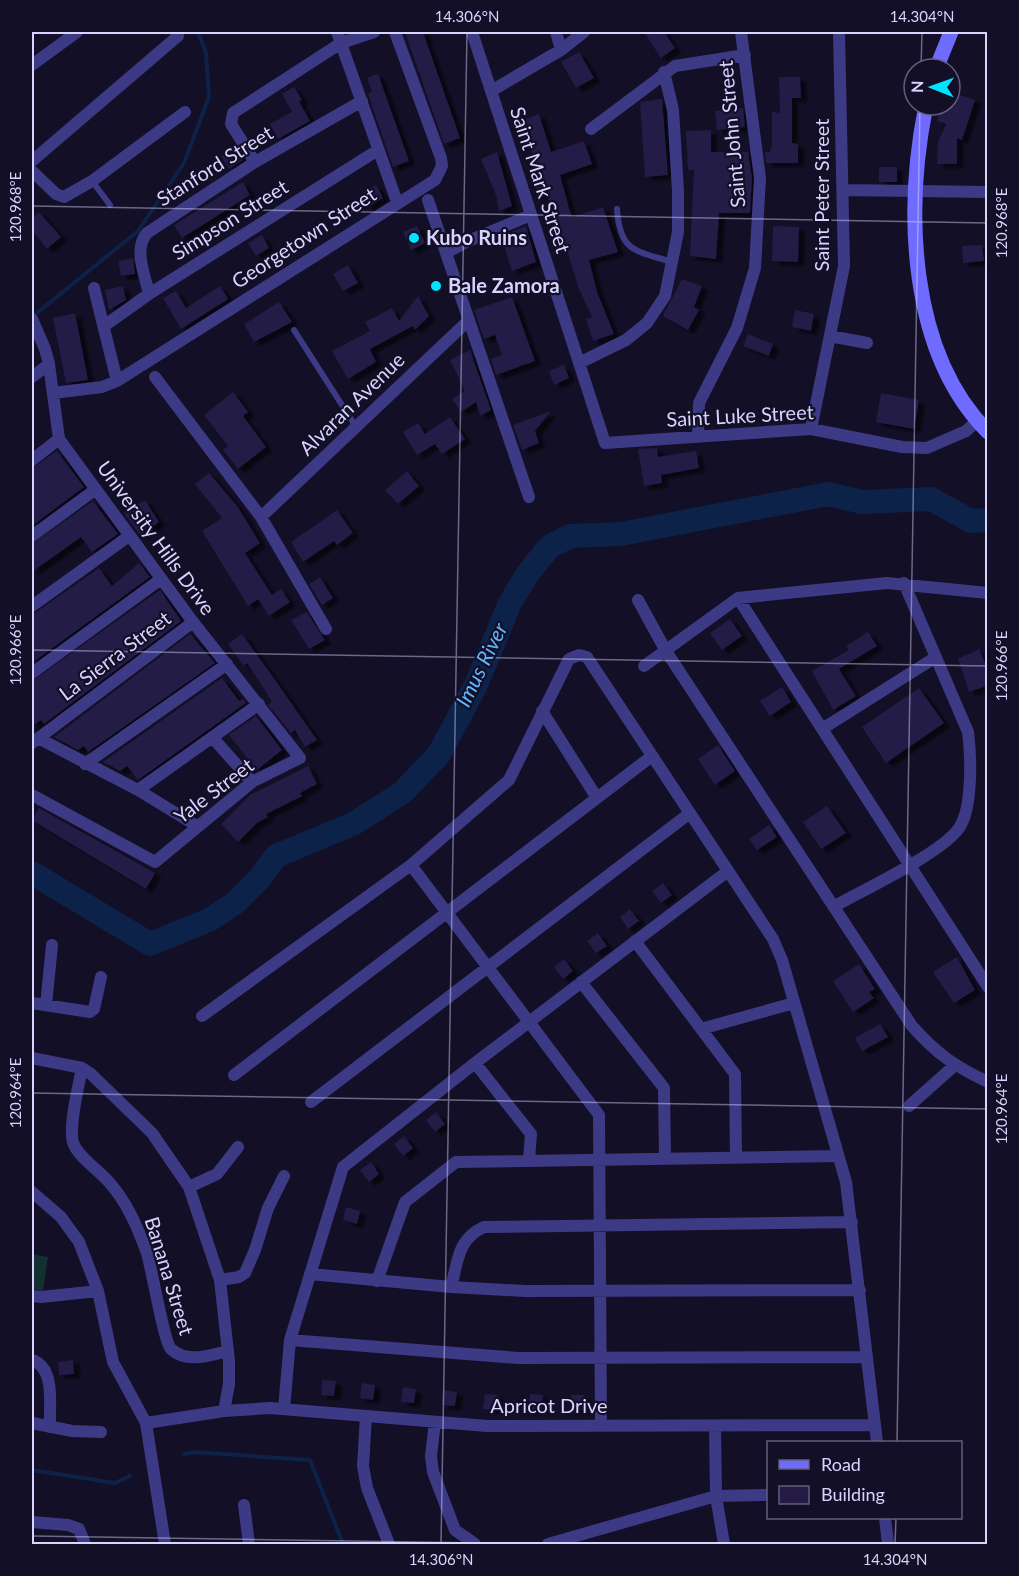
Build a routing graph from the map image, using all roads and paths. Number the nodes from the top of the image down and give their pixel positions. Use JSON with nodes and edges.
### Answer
{"nodes":[{"id":1,"x":77,"y":32,"type":"edge"},
{"id":2,"x":374,"y":32,"type":"edge"},
{"id":3,"x":395,"y":32,"type":"edge"},
{"id":4,"x":472,"y":32,"type":"edge"},
{"id":5,"x":556,"y":32,"type":"edge"},
{"id":6,"x":584,"y":32,"type":"edge"},
{"id":7,"x":741,"y":32,"type":"edge"},
{"id":8,"x":839,"y":32,"type":"edge"},
{"id":9,"x":951,"y":32,"type":"edge"},
{"id":10,"x":178,"y":36,"type":"dead end"},
{"id":11,"x":339,"y":37,"type":"edge"},
{"id":12,"x":561,"y":50,"type":"junction"},
{"id":13,"x":745,"y":55,"type":"junction"},
{"id":14,"x":941,"y":57,"type":"edge"},
{"id":15,"x":32,"y":65,"type":"edge"},
{"id":16,"x":664,"y":72,"type":"junction"},
{"id":17,"x":491,"y":91,"type":"junction"},
{"id":18,"x":362,"y":101,"type":"junction"},
{"id":19,"x":185,"y":112,"type":"dead end"},
{"id":20,"x":924,"y":117,"type":"edge"},
{"id":21,"x":591,"y":129,"type":"dead end"},
{"id":22,"x":378,"y":150,"type":"junction"},
{"id":23,"x":32,"y":161,"type":"edge"},
{"id":24,"x":255,"y":162,"type":"junction"},
{"id":25,"x":32,"y":171,"type":"edge"},
{"id":26,"x":92,"y":181,"type":"junction"},
{"id":27,"x":843,"y":190,"type":"junction"},
{"id":28,"x":916,"y":192,"type":"junction"},
{"id":29,"x":987,"y":192,"type":"edge"},
{"id":30,"x":429,"y":200,"type":"dead end"},
{"id":31,"x":397,"y":202,"type":"junction"},
{"id":32,"x":110,"y":205,"type":"dead end"},
{"id":33,"x":617,"y":209,"type":"dead end"},
{"id":34,"x":531,"y":215,"type":"junction"},
{"id":35,"x":446,"y":253,"type":"junction"},
{"id":36,"x":672,"y":262,"type":"junction"},
{"id":37,"x":94,"y":288,"type":"dead end"},
{"id":38,"x":149,"y":294,"type":"junction"},
{"id":39,"x":32,"y":319,"type":"edge"},
{"id":40,"x":469,"y":320,"type":"junction"},
{"id":41,"x":104,"y":326,"type":"junction"},
{"id":42,"x":294,"y":330,"type":"dead end"},
{"id":43,"x":830,"y":336,"type":"junction"},
{"id":44,"x":867,"y":343,"type":"dead end"},
{"id":45,"x":579,"y":363,"type":"junction"},
{"id":46,"x":49,"y":364,"type":"junction"},
{"id":47,"x":32,"y":377,"type":"edge"},
{"id":48,"x":155,"y":377,"type":"dead end"},
{"id":49,"x":117,"y":381,"type":"junction"},
{"id":50,"x":53,"y":393,"type":"junction"},
{"id":51,"x":356,"y":427,"type":"junction"},
{"id":52,"x":982,"y":427,"type":"edge"},
{"id":53,"x":811,"y":429,"type":"junction"},
{"id":54,"x":698,"y":436,"type":"junction"},
{"id":55,"x":60,"y":439,"type":"junction"},
{"id":56,"x":605,"y":443,"type":"joint"},
{"id":57,"x":32,"y":460,"type":"edge"},
{"id":58,"x":96,"y":489,"type":"junction"},
{"id":59,"x":529,"y":497,"type":"dead end"},
{"id":60,"x":261,"y":517,"type":"junction"},
{"id":61,"x":32,"y":536,"type":"edge"},
{"id":62,"x":129,"y":536,"type":"junction"},
{"id":63,"x":161,"y":579,"type":"junction"},
{"id":64,"x":904,"y":583,"type":"junction"},
{"id":65,"x":987,"y":593,"type":"edge"},
{"id":66,"x":738,"y":598,"type":"junction"},
{"id":67,"x":638,"y":600,"type":"dead end"},
{"id":68,"x":32,"y":606,"type":"edge"},
{"id":69,"x":193,"y":622,"type":"junction"},
{"id":70,"x":326,"y":629,"type":"dead end"},
{"id":71,"x":666,"y":651,"type":"junction"},
{"id":72,"x":936,"y":657,"type":"junction"},
{"id":73,"x":227,"y":664,"type":"junction"},
{"id":74,"x":644,"y":666,"type":"dead end"},
{"id":75,"x":32,"y":673,"type":"edge"},
{"id":76,"x":259,"y":704,"type":"junction"},
{"id":77,"x":542,"y":711,"type":"junction"},
{"id":78,"x":822,"y":729,"type":"junction"},
{"id":79,"x":212,"y":737,"type":"junction"},
{"id":80,"x":35,"y":741,"type":"edge"},
{"id":81,"x":652,"y":756,"type":"junction"},
{"id":82,"x":300,"y":758,"type":"joint"},
{"id":83,"x":85,"y":764,"type":"junction"},
{"id":84,"x":252,"y":782,"type":"junction"},
{"id":85,"x":138,"y":790,"type":"junction"},
{"id":86,"x":32,"y":795,"type":"edge"},
{"id":87,"x":597,"y":798,"type":"junction"},
{"id":88,"x":690,"y":813,"type":"junction"},
{"id":89,"x":197,"y":826,"type":"junction"},
{"id":90,"x":411,"y":865,"type":"junction"},
{"id":91,"x":908,"y":865,"type":"junction"},
{"id":92,"x":728,"y":871,"type":"junction"},
{"id":93,"x":835,"y":906,"type":"junction"},
{"id":94,"x":447,"y":913,"type":"junction"},
{"id":95,"x":634,"y":941,"type":"junction"},
{"id":96,"x":52,"y":945,"type":"dead end"},
{"id":97,"x":487,"y":966,"type":"junction"},
{"id":98,"x":101,"y":977,"type":"dead end"},
{"id":99,"x":581,"y":982,"type":"junction"},
{"id":100,"x":987,"y":987,"type":"edge"},
{"id":101,"x":32,"y":1003,"type":"edge"},
{"id":102,"x":794,"y":1003,"type":"junction"},
{"id":103,"x":46,"y":1005,"type":"junction"},
{"id":104,"x":202,"y":1016,"type":"dead end"},
{"id":105,"x":528,"y":1022,"type":"junction"},
{"id":106,"x":701,"y":1029,"type":"junction"},
{"id":107,"x":32,"y":1058,"type":"edge"},
{"id":108,"x":475,"y":1063,"type":"junction"},
{"id":109,"x":954,"y":1066,"type":"junction"},
{"id":110,"x":82,"y":1068,"type":"junction"},
{"id":111,"x":234,"y":1075,"type":"dead end"},
{"id":112,"x":987,"y":1082,"type":"edge"},
{"id":113,"x":311,"y":1102,"type":"dead end"},
{"id":114,"x":909,"y":1106,"type":"dead end"},
{"id":115,"x":238,"y":1147,"type":"dead end"},
{"id":116,"x":838,"y":1156,"type":"junction"},
{"id":117,"x":665,"y":1158,"type":"junction"},
{"id":118,"x":736,"y":1158,"type":"junction"},
{"id":119,"x":600,"y":1159,"type":"junction"},
{"id":120,"x":529,"y":1160,"type":"junction"},
{"id":121,"x":284,"y":1176,"type":"dead end"},
{"id":122,"x":189,"y":1187,"type":"junction"},
{"id":123,"x":32,"y":1192,"type":"edge"},
{"id":124,"x":852,"y":1222,"type":"junction"},
{"id":125,"x":601,"y":1225,"type":"junction"},
{"id":126,"x":310,"y":1274,"type":"junction"},
{"id":127,"x":220,"y":1280,"type":"junction"},
{"id":128,"x":377,"y":1281,"type":"junction"},
{"id":129,"x":451,"y":1287,"type":"junction"},
{"id":130,"x":860,"y":1290,"type":"junction"},
{"id":131,"x":98,"y":1291,"type":"junction"},
{"id":132,"x":602,"y":1292,"type":"junction"},
{"id":133,"x":32,"y":1296,"type":"edge"},
{"id":134,"x":290,"y":1340,"type":"junction"},
{"id":135,"x":228,"y":1351,"type":"junction"},
{"id":136,"x":601,"y":1357,"type":"junction"},
{"id":137,"x":867,"y":1357,"type":"junction"},
{"id":138,"x":32,"y":1360,"type":"edge"},
{"id":139,"x":284,"y":1409,"type":"junction"},
{"id":140,"x":224,"y":1411,"type":"junction"},
{"id":141,"x":366,"y":1416,"type":"junction"},
{"id":142,"x":435,"y":1422,"type":"junction"},
{"id":143,"x":32,"y":1423,"type":"edge"},
{"id":144,"x":146,"y":1423,"type":"junction"},
{"id":145,"x":875,"y":1425,"type":"junction"},
{"id":146,"x":601,"y":1426,"type":"junction"},
{"id":147,"x":715,"y":1426,"type":"junction"},
{"id":148,"x":50,"y":1427,"type":"junction"},
{"id":149,"x":101,"y":1432,"type":"dead end"},
{"id":150,"x":877,"y":1441,"type":"edge"},
{"id":151,"x":767,"y":1495,"type":"edge"},
{"id":152,"x":716,"y":1496,"type":"junction"},
{"id":153,"x":244,"y":1505,"type":"dead end"},
{"id":154,"x":885,"y":1519,"type":"edge"},
{"id":155,"x":32,"y":1522,"type":"edge"},
{"id":156,"x":85,"y":1545,"type":"edge"},
{"id":157,"x":165,"y":1545,"type":"edge"},
{"id":158,"x":249,"y":1545,"type":"edge"},
{"id":159,"x":389,"y":1545,"type":"edge"},
{"id":160,"x":474,"y":1545,"type":"edge"},
{"id":161,"x":548,"y":1545,"type":"edge"},
{"id":162,"x":724,"y":1545,"type":"edge"},
{"id":163,"x":888,"y":1545,"type":"edge"}],
"edges":[{"from":1,"to":15,"type":"street"},
{"from":2,"to":11,"type":"street"},
{"from":3,"to":31,"type":"street","name":"Georgetown Street"},
{"from":4,"to":17,"type":"street","name":"Saint Mark Street"},
{"from":5,"to":12,"type":"street"},
{"from":6,"to":12,"type":"street"},
{"from":7,"to":13,"type":"street","name":"Saint John Street"},
{"from":8,"to":27,"type":"street","name":"Saint Peter Street"},
{"from":9,"to":14,"type":"street"},
{"from":10,"to":23,"type":"street"},
{"from":11,"to":18,"type":"street"},
{"from":11,"to":24,"type":"street"},
{"from":12,"to":17,"type":"street"},
{"from":13,"to":16,"type":"street"},
{"from":13,"to":54,"type":"street","name":"Saint John Street"},
{"from":16,"to":21,"type":"street"},
{"from":16,"to":36,"type":"street"},
{"from":17,"to":34,"type":"street","name":"Saint Mark Street"},
{"from":18,"to":22,"type":"street"},
{"from":18,"to":24,"type":"street","name":"Stanford Street"},
{"from":19,"to":26,"type":"street"},
{"from":20,"to":28,"type":"street"},
{"from":22,"to":31,"type":"street"},
{"from":22,"to":38,"type":"street","name":"Simpson Street"},
{"from":24,"to":38,"type":"street","name":"Stanford Street"},
{"from":25,"to":26,"type":"street"},
{"from":26,"to":32,"type":"lane"},
{"from":27,"to":28,"type":"street"},
{"from":27,"to":43,"type":"street","name":"Saint Peter Street"},
{"from":28,"to":29,"type":"street"},
{"from":28,"to":52,"type":"street"},
{"from":30,"to":35,"type":"street"},
{"from":31,"to":49,"type":"street","name":"Georgetown Street"},
{"from":33,"to":36,"type":"lane"},
{"from":34,"to":35,"type":"street"},
{"from":34,"to":45,"type":"street","name":"Saint Mark Street"},
{"from":35,"to":40,"type":"street"},
{"from":36,"to":45,"type":"street"},
{"from":37,"to":41,"type":"street"},
{"from":38,"to":41,"type":"street","name":"Simpson Street"},
{"from":39,"to":46,"type":"street","name":"University Hills Drive"},
{"from":40,"to":51,"type":"street","name":"Alvaran Avenue"},
{"from":40,"to":59,"type":"street"},
{"from":41,"to":49,"type":"street"},
{"from":42,"to":51,"type":"lane"},
{"from":43,"to":44,"type":"street"},
{"from":43,"to":53,"type":"street","name":"Saint Peter Street"},
{"from":45,"to":56,"type":"street","name":"Saint Mark Street"},
{"from":46,"to":47,"type":"street"},
{"from":46,"to":50,"type":"street","name":"University Hills Drive"},
{"from":48,"to":60,"type":"street"},
{"from":49,"to":50,"type":"street","name":"Georgetown Street"},
{"from":50,"to":55,"type":"street","name":"University Hills Drive"},
{"from":51,"to":60,"type":"street","name":"Alvaran Avenue"},
{"from":52,"to":53,"type":"street","name":"Saint Luke Street"},
{"from":53,"to":54,"type":"street","name":"Saint Luke Street"},
{"from":54,"to":56,"type":"street","name":"Saint Luke Street"},
{"from":55,"to":57,"type":"street"},
{"from":55,"to":58,"type":"street","name":"University Hills Drive"},
{"from":58,"to":61,"type":"street"},
{"from":58,"to":62,"type":"street","name":"University Hills Drive"},
{"from":60,"to":70,"type":"street"},
{"from":62,"to":63,"type":"street","name":"University Hills Drive"},
{"from":62,"to":68,"type":"street"},
{"from":63,"to":69,"type":"street","name":"University Hills Drive"},
{"from":63,"to":75,"type":"street"},
{"from":64,"to":65,"type":"street"},
{"from":64,"to":66,"type":"street"},
{"from":64,"to":72,"type":"street"},
{"from":66,"to":71,"type":"street"},
{"from":66,"to":78,"type":"street"},
{"from":67,"to":71,"type":"street"},
{"from":69,"to":73,"type":"street","name":"University Hills Drive"},
{"from":69,"to":80,"type":"street","name":"La Sierra Street"},
{"from":71,"to":74,"type":"street"},
{"from":71,"to":93,"type":"street"},
{"from":72,"to":78,"type":"street"},
{"from":72,"to":91,"type":"street"},
{"from":73,"to":76,"type":"street","name":"University Hills Drive"},
{"from":73,"to":83,"type":"street"},
{"from":76,"to":79,"type":"street"},
{"from":76,"to":82,"type":"street","name":"University Hills Drive"},
{"from":77,"to":81,"type":"street"},
{"from":77,"to":87,"type":"street"},
{"from":77,"to":90,"type":"street"},
{"from":78,"to":91,"type":"street"},
{"from":79,"to":84,"type":"street"},
{"from":79,"to":85,"type":"street"},
{"from":80,"to":83,"type":"street"},
{"from":81,"to":87,"type":"street"},
{"from":81,"to":88,"type":"street"},
{"from":82,"to":84,"type":"street","name":"Yale Street"},
{"from":83,"to":85,"type":"street"},
{"from":84,"to":89,"type":"street","name":"Yale Street"},
{"from":85,"to":89,"type":"street"},
{"from":86,"to":89,"type":"street","name":"Yale Street"},
{"from":87,"to":94,"type":"street"},
{"from":88,"to":92,"type":"street"},
{"from":88,"to":97,"type":"street"},
{"from":90,"to":94,"type":"street"},
{"from":90,"to":104,"type":"street"},
{"from":91,"to":93,"type":"street"},
{"from":91,"to":100,"type":"street"},
{"from":92,"to":95,"type":"street"},
{"from":92,"to":102,"type":"street"},
{"from":93,"to":109,"type":"street"},
{"from":94,"to":97,"type":"street"},
{"from":94,"to":111,"type":"street"},
{"from":95,"to":99,"type":"street"},
{"from":95,"to":106,"type":"street"},
{"from":96,"to":103,"type":"street"},
{"from":97,"to":105,"type":"street"},
{"from":97,"to":113,"type":"street"},
{"from":98,"to":103,"type":"street"},
{"from":99,"to":105,"type":"street"},
{"from":99,"to":117,"type":"street"},
{"from":101,"to":103,"type":"street"},
{"from":102,"to":106,"type":"street"},
{"from":102,"to":116,"type":"street"},
{"from":105,"to":108,"type":"street"},
{"from":105,"to":119,"type":"street"},
{"from":106,"to":118,"type":"street"},
{"from":107,"to":110,"type":"street"},
{"from":108,"to":120,"type":"street"},
{"from":108,"to":126,"type":"street"},
{"from":109,"to":112,"type":"street"},
{"from":109,"to":114,"type":"street"},
{"from":110,"to":122,"type":"street"},
{"from":110,"to":135,"type":"street","name":"Banana Street"},
{"from":115,"to":122,"type":"street"},
{"from":116,"to":118,"type":"street"},
{"from":116,"to":124,"type":"street"},
{"from":117,"to":118,"type":"street"},
{"from":117,"to":119,"type":"street"},
{"from":119,"to":120,"type":"street"},
{"from":119,"to":125,"type":"street"},
{"from":120,"to":128,"type":"street"},
{"from":121,"to":127,"type":"street"},
{"from":122,"to":127,"type":"street"},
{"from":123,"to":131,"type":"street"},
{"from":124,"to":125,"type":"street"},
{"from":124,"to":130,"type":"street"},
{"from":125,"to":129,"type":"street"},
{"from":125,"to":132,"type":"street"},
{"from":126,"to":128,"type":"street"},
{"from":126,"to":134,"type":"street"},
{"from":127,"to":135,"type":"street"},
{"from":128,"to":129,"type":"street"},
{"from":129,"to":132,"type":"street"},
{"from":130,"to":132,"type":"street"},
{"from":130,"to":137,"type":"street"},
{"from":131,"to":133,"type":"street"},
{"from":131,"to":144,"type":"street"},
{"from":132,"to":136,"type":"street"},
{"from":134,"to":136,"type":"street"},
{"from":134,"to":139,"type":"street"},
{"from":135,"to":140,"type":"street"},
{"from":136,"to":137,"type":"street"},
{"from":136,"to":146,"type":"street"},
{"from":137,"to":145,"type":"street"},
{"from":138,"to":148,"type":"street"},
{"from":139,"to":140,"type":"street","name":"Apricot Drive"},
{"from":139,"to":141,"type":"street","name":"Apricot Drive"},
{"from":140,"to":144,"type":"street","name":"Apricot Drive"},
{"from":141,"to":142,"type":"street","name":"Apricot Drive"},
{"from":141,"to":159,"type":"street"},
{"from":142,"to":146,"type":"street","name":"Apricot Drive"},
{"from":142,"to":160,"type":"street"},
{"from":143,"to":148,"type":"street"},
{"from":144,"to":157,"type":"street"},
{"from":145,"to":147,"type":"street","name":"Apricot Drive"},
{"from":145,"to":150,"type":"street"},
{"from":146,"to":147,"type":"street","name":"Apricot Drive"},
{"from":147,"to":152,"type":"street"},
{"from":148,"to":149,"type":"street"},
{"from":151,"to":152,"type":"street"},
{"from":152,"to":161,"type":"street"},
{"from":152,"to":162,"type":"street"},
{"from":153,"to":158,"type":"street"},
{"from":154,"to":163,"type":"street"},
{"from":155,"to":156,"type":"street"}]}
